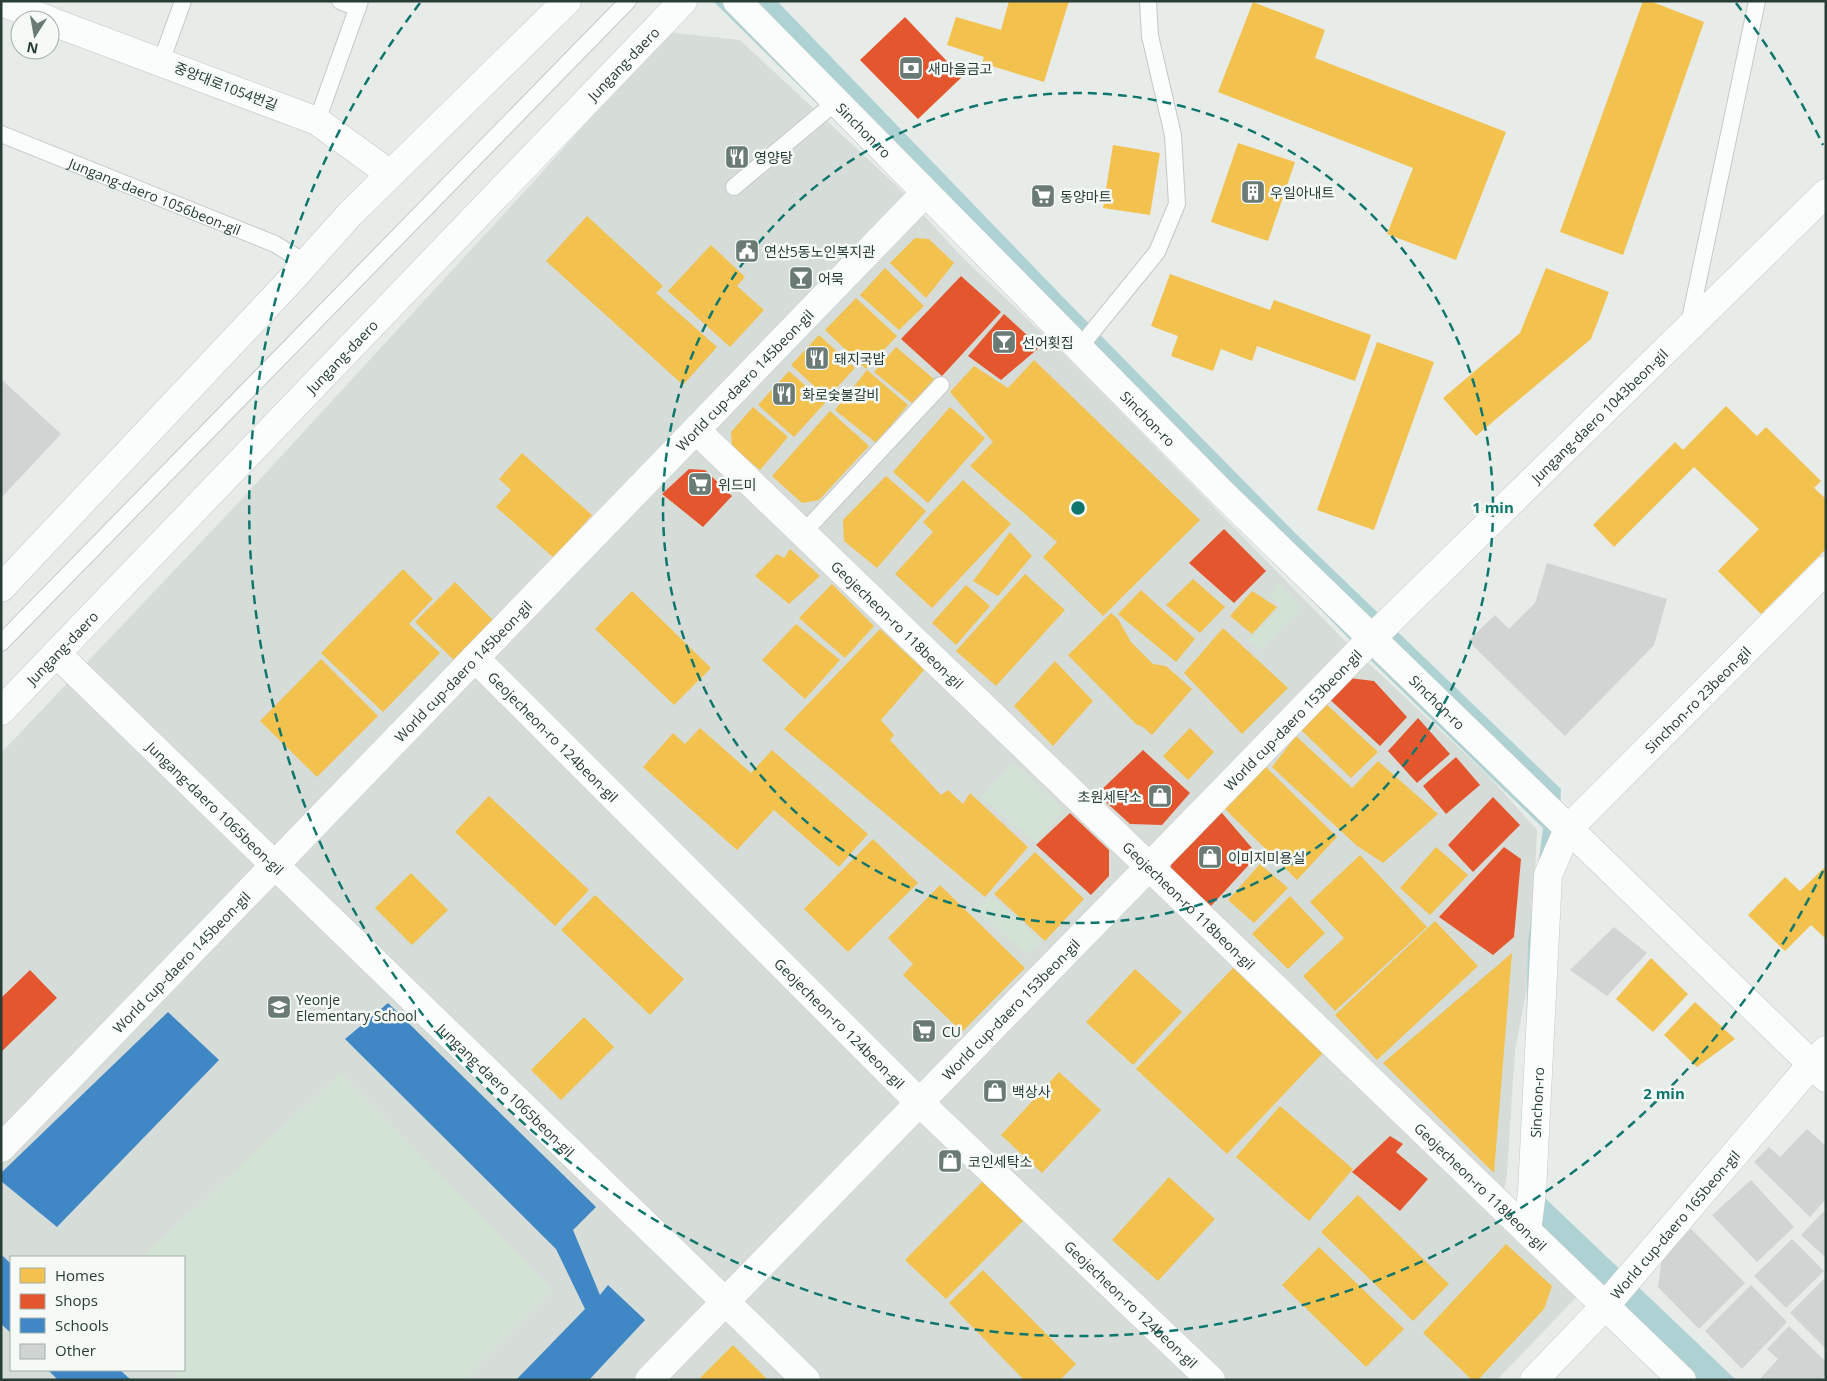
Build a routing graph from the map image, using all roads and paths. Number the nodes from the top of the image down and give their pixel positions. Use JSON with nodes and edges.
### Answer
{"nodes":[{"id":1,"x":183,"y":1,"type":"edge"},
{"id":2,"x":340,"y":1,"type":"edge"},
{"id":3,"x":567,"y":1,"type":"edge"},
{"id":4,"x":628,"y":1,"type":"edge"},
{"id":5,"x":684,"y":1,"type":"edge"},
{"id":6,"x":737,"y":1,"type":"edge"},
{"id":7,"x":1148,"y":1,"type":"edge"},
{"id":8,"x":1757,"y":1,"type":"edge"},
{"id":9,"x":3,"y":2,"type":"edge"},
{"id":10,"x":359,"y":5,"type":"edge"},
{"id":11,"x":23,"y":10,"type":"edge"},
{"id":12,"x":60,"y":24,"type":"edge"},
{"id":13,"x":161,"y":62,"type":"junction"},
{"id":14,"x":837,"y":101,"type":"junction"},
{"id":15,"x":318,"y":121,"type":"junction"},
{"id":16,"x":1,"y":134,"type":"edge"},
{"id":17,"x":390,"y":174,"type":"junction"},
{"id":18,"x":734,"y":187,"type":"dead end"},
{"id":19,"x":925,"y":193,"type":"junction"},
{"id":20,"x":1826,"y":193,"type":"edge"},
{"id":21,"x":306,"y":263,"type":"junction"},
{"id":22,"x":1689,"y":326,"type":"junction"},
{"id":23,"x":1079,"y":348,"type":"junction"},
{"id":24,"x":941,"y":385,"type":"dead end"},
{"id":25,"x":696,"y":430,"type":"junction"},
{"id":26,"x":802,"y":533,"type":"junction"},
{"id":27,"x":1825,"y":572,"type":"edge"},
{"id":28,"x":1,"y":588,"type":"edge"},
{"id":29,"x":1372,"y":638,"type":"junction"},
{"id":30,"x":1,"y":643,"type":"edge"},
{"id":31,"x":57,"y":654,"type":"junction"},
{"id":32,"x":475,"y":658,"type":"junction"},
{"id":33,"x":1,"y":711,"type":"edge"},
{"id":34,"x":1568,"y":829,"type":"junction"},
{"id":35,"x":275,"y":866,"type":"junction"},
{"id":36,"x":1149,"y":867,"type":"junction"},
{"id":37,"x":1821,"y":1064,"type":"edge"},
{"id":38,"x":919,"y":1102,"type":"junction"},
{"id":39,"x":1,"y":1148,"type":"edge"},
{"id":40,"x":1527,"y":1231,"type":"junction"},
{"id":41,"x":725,"y":1302,"type":"junction"},
{"id":42,"x":1606,"y":1306,"type":"junction"},
{"id":43,"x":649,"y":1380,"type":"edge"},
{"id":44,"x":806,"y":1380,"type":"edge"},
{"id":45,"x":1211,"y":1380,"type":"edge"},
{"id":46,"x":1534,"y":1380,"type":"edge"},
{"id":47,"x":1682,"y":1380,"type":"edge"}],
"edges":[{"from":1,"to":13,"type":"lane"},
{"from":2,"to":10,"type":"lane"},
{"from":3,"to":17,"type":"street"},
{"from":4,"to":30,"type":"lane"},
{"from":5,"to":31,"type":"street","name":"Jungang-daero"},
{"from":6,"to":14,"type":"street","name":"Sinchon-ro"},
{"from":7,"to":23,"type":"lane"},
{"from":8,"to":22,"type":"lane"},
{"from":9,"to":11,"type":"street","name":"중앙대로1054번길"},
{"from":10,"to":15,"type":"lane"},
{"from":12,"to":13,"type":"street","name":"중앙대로1054번길"},
{"from":13,"to":15,"type":"street","name":"중앙대로1054번길"},
{"from":14,"to":18,"type":"lane"},
{"from":14,"to":19,"type":"street","name":"Sinchon-ro"},
{"from":15,"to":17,"type":"street","name":"중앙대로1054번길"},
{"from":16,"to":21,"type":"lane","name":"Jungang-daero 1056beon-gil"},
{"from":17,"to":21,"type":"street"},
{"from":19,"to":23,"type":"street","name":"Sinchon-ro"},
{"from":19,"to":25,"type":"street","name":"World cup-daero 145beon-gil"},
{"from":20,"to":22,"type":"street","name":"Jungang-daero 1043beon-gil"},
{"from":21,"to":28,"type":"street"},
{"from":22,"to":29,"type":"street","name":"Jungang-daero 1043beon-gil"},
{"from":23,"to":29,"type":"street","name":"Sinchon-ro"},
{"from":24,"to":26,"type":"lane"},
{"from":25,"to":26,"type":"street","name":"Geojecheon-ro 118beon-gil"},
{"from":25,"to":32,"type":"street","name":"World cup-daero 145beon-gil"},
{"from":26,"to":36,"type":"street","name":"Geojecheon-ro 118beon-gil"},
{"from":27,"to":34,"type":"street","name":"Sinchon-ro 23beon-gil"},
{"from":29,"to":34,"type":"street","name":"Sinchon-ro"},
{"from":29,"to":36,"type":"street","name":"World cup-daero 153beon-gil"},
{"from":31,"to":33,"type":"street","name":"Jungang-daero"},
{"from":31,"to":35,"type":"street","name":"Jungang-daero 1065beon-gil"},
{"from":32,"to":35,"type":"street","name":"World cup-daero 145beon-gil"},
{"from":32,"to":38,"type":"street","name":"Geojecheon-ro 124beon-gil"},
{"from":34,"to":37,"type":"street","name":"Sinchon-ro"},
{"from":34,"to":40,"type":"street","name":"Sinchon-ro"},
{"from":35,"to":39,"type":"street","name":"World cup-daero 145beon-gil"},
{"from":35,"to":41,"type":"street","name":"Jungang-daero 1065beon-gil"},
{"from":36,"to":38,"type":"street","name":"World cup-daero 153beon-gil"},
{"from":36,"to":40,"type":"street","name":"Geojecheon-ro 118beon-gil"},
{"from":37,"to":42,"type":"street","name":"World cup-daero 165beon-gil"},
{"from":38,"to":41,"type":"street","name":"World cup-daero 153beon-gil"},
{"from":38,"to":45,"type":"street","name":"Geojecheon-ro 124beon-gil"},
{"from":40,"to":42,"type":"street","name":"Geojecheon-ro 118beon-gil"},
{"from":41,"to":43,"type":"street","name":"World cup-daero 153beon-gil"},
{"from":41,"to":44,"type":"street","name":"Jungang-daero 1065beon-gil"},
{"from":42,"to":46,"type":"street","name":"World cup-daero 165beon-gil"},
{"from":42,"to":47,"type":"street","name":"Geojecheon-ro 118beon-gil"}]}
